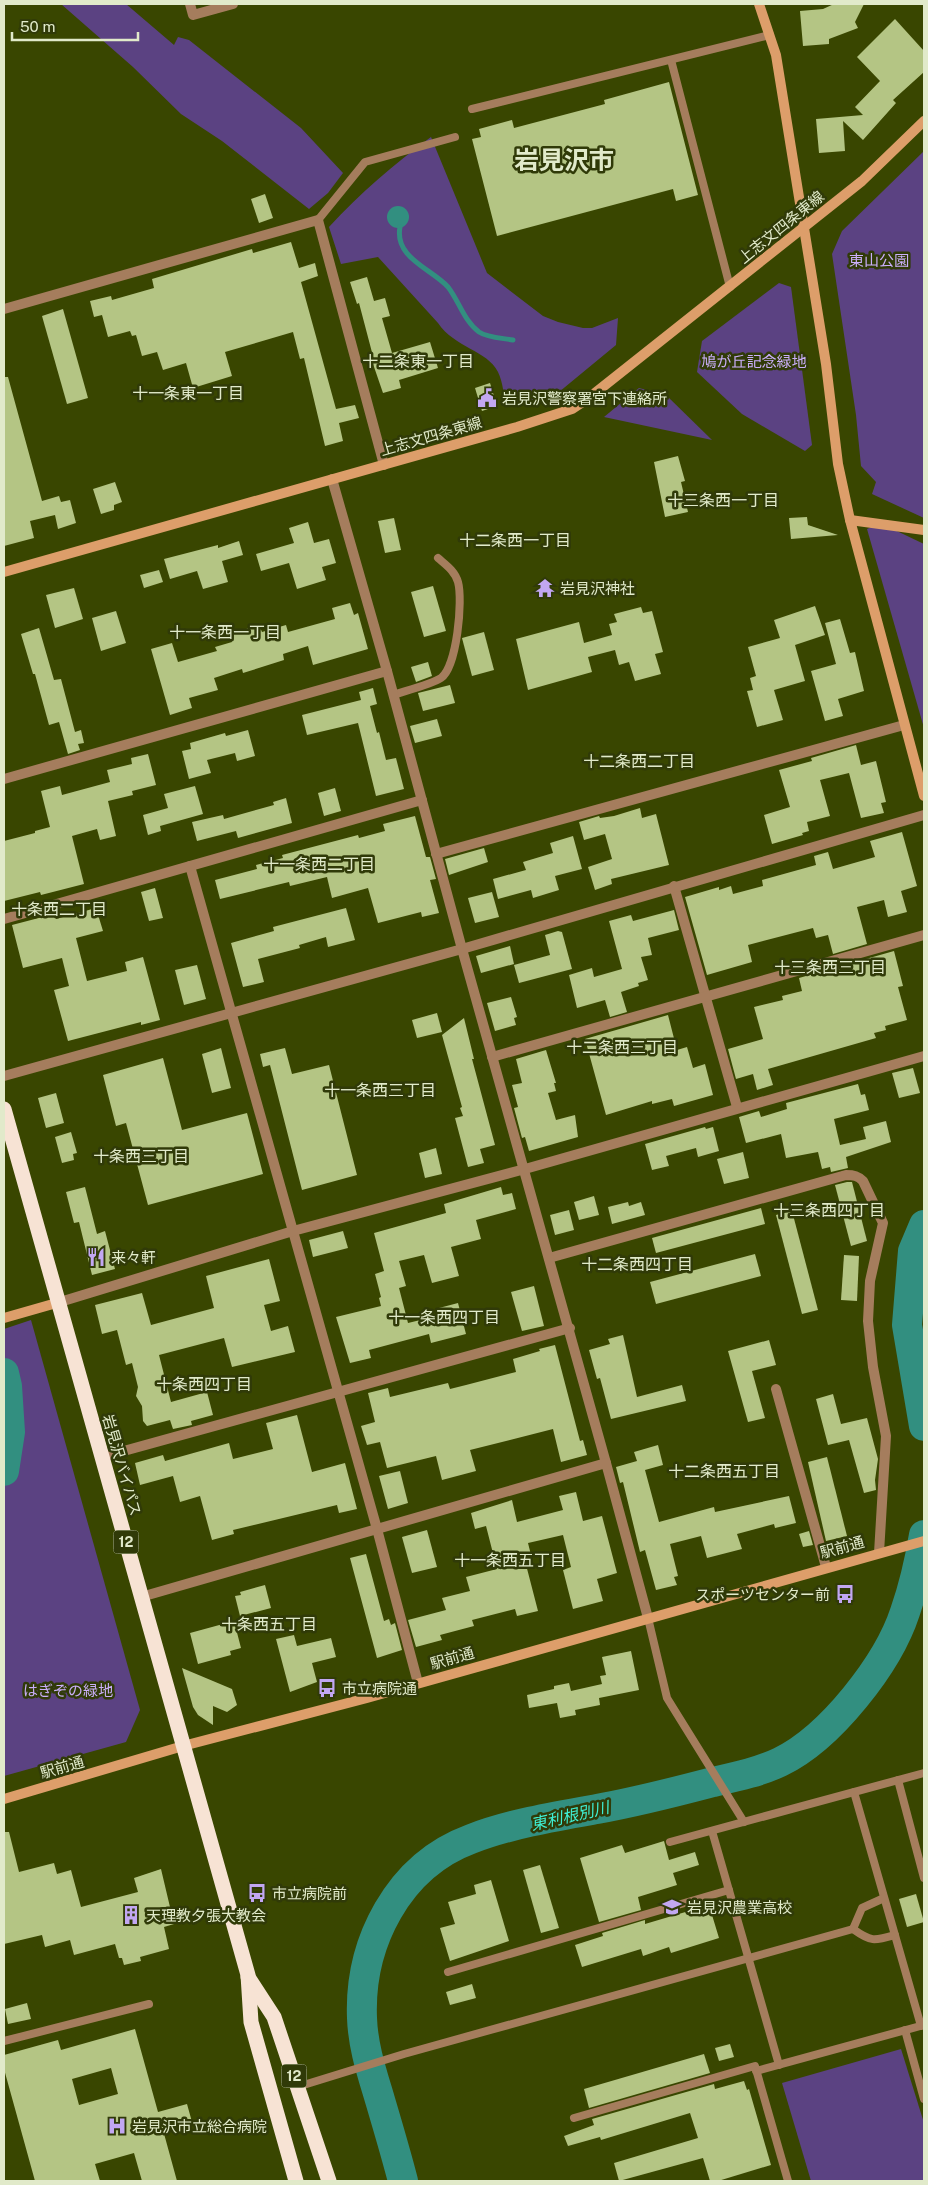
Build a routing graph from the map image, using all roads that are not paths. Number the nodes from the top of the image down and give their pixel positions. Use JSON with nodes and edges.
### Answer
{"nodes":[{"id":1,"x":190,"y":4,"type":"edge"},
{"id":2,"x":232,"y":4,"type":"edge"},
{"id":3,"x":759,"y":4,"type":"edge"},
{"id":4,"x":770,"y":35,"type":"junction"},
{"id":5,"x":671,"y":60,"type":"junction"},
{"id":6,"x":472,"y":108,"type":"dead end"},
{"id":7,"x":924,"y":121,"type":"edge"},
{"id":8,"x":455,"y":137,"type":"dead end"},
{"id":9,"x":318,"y":220,"type":"junction"},
{"id":10,"x":805,"y":227,"type":"junction"},
{"id":11,"x":730,"y":287,"type":"junction"},
{"id":12,"x":4,"y":309,"type":"edge"},
{"id":13,"x":384,"y":465,"type":"junction"},
{"id":14,"x":332,"y":479,"type":"junction"},
{"id":15,"x":850,"y":520,"type":"junction"},
{"id":16,"x":924,"y":530,"type":"edge"},
{"id":17,"x":438,"y":558,"type":"dead end"},
{"id":18,"x":4,"y":572,"type":"edge"},
{"id":19,"x":387,"y":671,"type":"junction"},
{"id":20,"x":393,"y":695,"type":"junction"},
{"id":21,"x":904,"y":725,"type":"junction"},
{"id":22,"x":4,"y":779,"type":"edge"},
{"id":23,"x":924,"y":796,"type":"edge"},
{"id":24,"x":422,"y":800,"type":"junction"},
{"id":25,"x":924,"y":815,"type":"edge"},
{"id":26,"x":436,"y":854,"type":"junction"},
{"id":27,"x":190,"y":866,"type":"junction"},
{"id":28,"x":674,"y":886,"type":"junction"},
{"id":29,"x":4,"y":919,"type":"edge"},
{"id":30,"x":924,"y":935,"type":"edge"},
{"id":31,"x":462,"y":949,"type":"junction"},
{"id":32,"x":705,"y":997,"type":"junction"},
{"id":33,"x":231,"y":1014,"type":"junction"},
{"id":34,"x":924,"y":1056,"type":"edge"},
{"id":35,"x":492,"y":1057,"type":"junction"},
{"id":36,"x":4,"y":1076,"type":"edge"},
{"id":37,"x":737,"y":1107,"type":"junction"},
{"id":38,"x":4,"y":1109,"type":"edge"},
{"id":39,"x":525,"y":1169,"type":"junction"},
{"id":40,"x":293,"y":1232,"type":"junction"},
{"id":41,"x":549,"y":1258,"type":"junction"},
{"id":42,"x":60,"y":1302,"type":"junction"},
{"id":43,"x":4,"y":1318,"type":"edge"},
{"id":44,"x":570,"y":1328,"type":"junction"},
{"id":45,"x":776,"y":1389,"type":"dead end"},
{"id":46,"x":338,"y":1393,"type":"junction"},
{"id":47,"x":102,"y":1457,"type":"junction"},
{"id":48,"x":606,"y":1464,"type":"junction"},
{"id":49,"x":377,"y":1530,"type":"junction"},
{"id":50,"x":924,"y":1540,"type":"edge"},
{"id":51,"x":884,"y":1551,"type":"junction"},
{"id":52,"x":826,"y":1567,"type":"junction"},
{"id":53,"x":141,"y":1597,"type":"junction"},
{"id":54,"x":648,"y":1618,"type":"junction"},
{"id":55,"x":418,"y":1683,"type":"junction"},
{"id":56,"x":183,"y":1746,"type":"junction"},
{"id":57,"x":924,"y":1773,"type":"edge"},
{"id":58,"x":898,"y":1780,"type":"junction"},
{"id":59,"x":854,"y":1792,"type":"junction"},
{"id":60,"x":4,"y":1799,"type":"edge"},
{"id":61,"x":744,"y":1822,"type":"junction"},
{"id":62,"x":712,"y":1831,"type":"junction"},
{"id":63,"x":670,"y":1842,"type":"dead end"},
{"id":64,"x":924,"y":1878,"type":"edge"},
{"id":65,"x":728,"y":1890,"type":"junction"},
{"id":66,"x":884,"y":1898,"type":"junction"},
{"id":67,"x":853,"y":1929,"type":"junction"},
{"id":68,"x":895,"y":1935,"type":"junction"},
{"id":69,"x":748,"y":1958,"type":"junction"},
{"id":70,"x":448,"y":1972,"type":"dead end"},
{"id":71,"x":248,"y":1975,"type":"junction"},
{"id":72,"x":149,"y":2004,"type":"dead end"},
{"id":73,"x":923,"y":2026,"type":"edge"},
{"id":74,"x":905,"y":2030,"type":"junction"},
{"id":75,"x":4,"y":2041,"type":"edge"},
{"id":76,"x":778,"y":2064,"type":"junction"},
{"id":77,"x":756,"y":2071,"type":"junction"},
{"id":78,"x":297,"y":2087,"type":"junction"},
{"id":79,"x":924,"y":2099,"type":"edge"},
{"id":80,"x":574,"y":2118,"type":"dead end"},
{"id":81,"x":296,"y":2181,"type":"edge"},
{"id":82,"x":329,"y":2181,"type":"edge"},
{"id":83,"x":788,"y":2181,"type":"edge"}],
"edges":[{"from":1,"to":2,"type":"street"},
{"from":3,"to":4,"type":"street"},
{"from":4,"to":5,"type":"lane"},
{"from":4,"to":10,"type":"street"},
{"from":5,"to":6,"type":"lane"},
{"from":5,"to":11,"type":"lane"},
{"from":7,"to":10,"type":"street","name":"上志文四条東線"},
{"from":8,"to":9,"type":"lane"},
{"from":9,"to":12,"type":"street"},
{"from":9,"to":13,"type":"street"},
{"from":10,"to":11,"type":"street","name":"上志文四条東線"},
{"from":10,"to":15,"type":"street"},
{"from":11,"to":13,"type":"street","name":"上志文四条東線"},
{"from":13,"to":14,"type":"street","name":"上志文四条東線"},
{"from":14,"to":18,"type":"street","name":"上志文四条東線"},
{"from":14,"to":19,"type":"street"},
{"from":15,"to":16,"type":"street"},
{"from":15,"to":21,"type":"street"},
{"from":17,"to":20,"type":"lane"},
{"from":19,"to":20,"type":"street"},
{"from":19,"to":22,"type":"street"},
{"from":20,"to":24,"type":"street"},
{"from":21,"to":23,"type":"street"},
{"from":21,"to":26,"type":"street"},
{"from":24,"to":26,"type":"street"},
{"from":24,"to":27,"type":"street"},
{"from":25,"to":28,"type":"street"},
{"from":26,"to":31,"type":"street"},
{"from":27,"to":29,"type":"street"},
{"from":27,"to":33,"type":"street"},
{"from":28,"to":31,"type":"street"},
{"from":28,"to":32,"type":"street"},
{"from":30,"to":32,"type":"street"},
{"from":31,"to":33,"type":"street"},
{"from":31,"to":35,"type":"street"},
{"from":32,"to":35,"type":"street"},
{"from":32,"to":37,"type":"street"},
{"from":33,"to":36,"type":"street"},
{"from":33,"to":40,"type":"street"},
{"from":34,"to":37,"type":"street"},
{"from":35,"to":39,"type":"street"},
{"from":37,"to":39,"type":"street"},
{"from":38,"to":42,"type":"highway","name":"岩見沢バイパス","number":"12"},
{"from":39,"to":40,"type":"street"},
{"from":39,"to":41,"type":"street"},
{"from":40,"to":42,"type":"street"},
{"from":40,"to":46,"type":"street"},
{"from":41,"to":44,"type":"street"},
{"from":41,"to":51,"type":"street"},
{"from":42,"to":43,"type":"street"},
{"from":42,"to":47,"type":"highway","name":"岩見沢バイパス","number":"12"},
{"from":44,"to":46,"type":"street"},
{"from":44,"to":48,"type":"street"},
{"from":45,"to":52,"type":"street"},
{"from":46,"to":47,"type":"street"},
{"from":46,"to":49,"type":"street"},
{"from":47,"to":53,"type":"highway","name":"岩見沢バイパス","number":"12"},
{"from":48,"to":49,"type":"street"},
{"from":48,"to":54,"type":"street"},
{"from":49,"to":53,"type":"street"},
{"from":49,"to":55,"type":"street"},
{"from":50,"to":51,"type":"street","name":"駅前通"},
{"from":51,"to":52,"type":"street","name":"駅前通"},
{"from":52,"to":54,"type":"street","name":"駅前通"},
{"from":53,"to":56,"type":"highway","name":"岩見沢バイパス","number":"12"},
{"from":54,"to":55,"type":"street","name":"駅前通"},
{"from":54,"to":61,"type":"lane"},
{"from":55,"to":56,"type":"street","name":"駅前通"},
{"from":56,"to":60,"type":"street","name":"駅前通"},
{"from":56,"to":71,"type":"highway","name":"岩見沢バイパス","number":"12"},
{"from":57,"to":58,"type":"lane"},
{"from":58,"to":59,"type":"lane"},
{"from":58,"to":64,"type":"lane"},
{"from":59,"to":61,"type":"lane"},
{"from":59,"to":66,"type":"lane"},
{"from":61,"to":62,"type":"lane"},
{"from":62,"to":63,"type":"lane"},
{"from":62,"to":65,"type":"lane"},
{"from":65,"to":69,"type":"lane"},
{"from":65,"to":70,"type":"lane"},
{"from":66,"to":67,"type":"lane"},
{"from":66,"to":68,"type":"lane"},
{"from":67,"to":68,"type":"lane"},
{"from":67,"to":69,"type":"lane"},
{"from":68,"to":73,"type":"lane"},
{"from":69,"to":76,"type":"lane"},
{"from":69,"to":78,"type":"lane"},
{"from":71,"to":78,"type":"highway","name":"岩見沢バイパス","number":"12"},
{"from":71,"to":81,"type":"highway","name":"岩見沢バイパス","number":"12"},
{"from":72,"to":75,"type":"lane"},
{"from":73,"to":74,"type":"lane"},
{"from":74,"to":76,"type":"lane"},
{"from":74,"to":79,"type":"lane"},
{"from":76,"to":77,"type":"lane"},
{"from":77,"to":80,"type":"lane"},
{"from":77,"to":83,"type":"lane"},
{"from":78,"to":82,"type":"highway","name":"岩見沢バイパス","number":"12"}]}
